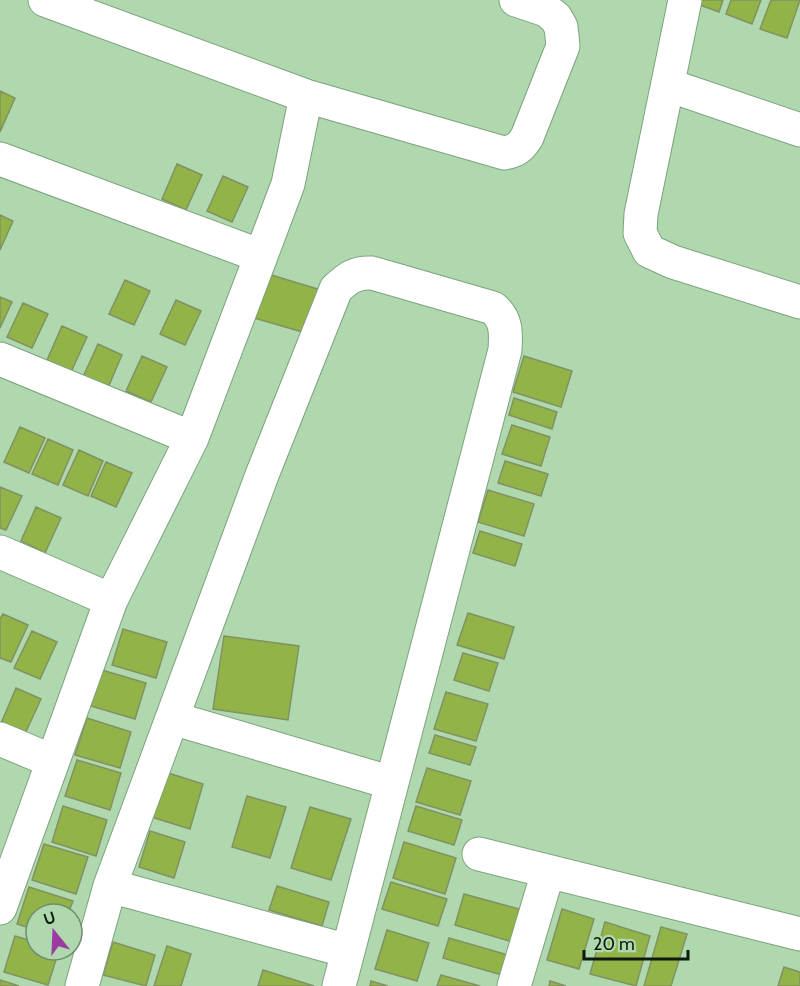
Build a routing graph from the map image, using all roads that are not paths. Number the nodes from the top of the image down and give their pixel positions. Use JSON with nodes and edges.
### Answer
{"nodes":[{"id":1,"x":45,"y":0,"type":"edge"},
{"id":2,"x":516,"y":0,"type":"edge"},
{"id":3,"x":685,"y":0,"type":"edge"},
{"id":4,"x":668,"y":85,"type":"junction"},
{"id":5,"x":306,"y":96,"type":"junction"},
{"id":6,"x":800,"y":130,"type":"edge"},
{"id":7,"x":0,"y":159,"type":"edge"},
{"id":8,"x":261,"y":256,"type":"junction"},
{"id":9,"x":800,"y":302,"type":"edge"},
{"id":10,"x":0,"y":359,"type":"edge"},
{"id":11,"x":192,"y":438,"type":"junction"},
{"id":12,"x":0,"y":552,"type":"edge"},
{"id":13,"x":111,"y":600,"type":"junction"},
{"id":14,"x":172,"y":718,"type":"junction"},
{"id":15,"x":0,"y":739,"type":"edge"},
{"id":16,"x":52,"y":761,"type":"junction"},
{"id":17,"x":392,"y":783,"type":"junction"},
{"id":18,"x":479,"y":855,"type":"dead end"},
{"id":19,"x":549,"y":872,"type":"junction"},
{"id":20,"x":110,"y":886,"type":"junction"},
{"id":21,"x":0,"y":908,"type":"edge"},
{"id":22,"x":800,"y":934,"type":"edge"},
{"id":23,"x":348,"y":951,"type":"junction"},
{"id":24,"x":82,"y":986,"type":"edge"},
{"id":25,"x":339,"y":986,"type":"edge"},
{"id":26,"x":514,"y":986,"type":"edge"}],
"edges":[{"from":1,"to":5,"type":"street"},
{"from":2,"to":5,"type":"street"},
{"from":3,"to":4,"type":"street"},
{"from":4,"to":6,"type":"street"},
{"from":4,"to":9,"type":"street"},
{"from":5,"to":8,"type":"street"},
{"from":7,"to":8,"type":"street"},
{"from":8,"to":11,"type":"street"},
{"from":10,"to":11,"type":"street"},
{"from":11,"to":13,"type":"street"},
{"from":12,"to":13,"type":"street"},
{"from":13,"to":16,"type":"street"},
{"from":14,"to":17,"type":"street"},
{"from":14,"to":17,"type":"street"},
{"from":14,"to":20,"type":"street"},
{"from":15,"to":16,"type":"street"},
{"from":16,"to":21,"type":"street"},
{"from":17,"to":23,"type":"street"},
{"from":18,"to":19,"type":"street"},
{"from":19,"to":22,"type":"street"},
{"from":19,"to":26,"type":"street"},
{"from":20,"to":23,"type":"street"},
{"from":20,"to":24,"type":"street"},
{"from":23,"to":25,"type":"street"}]}
